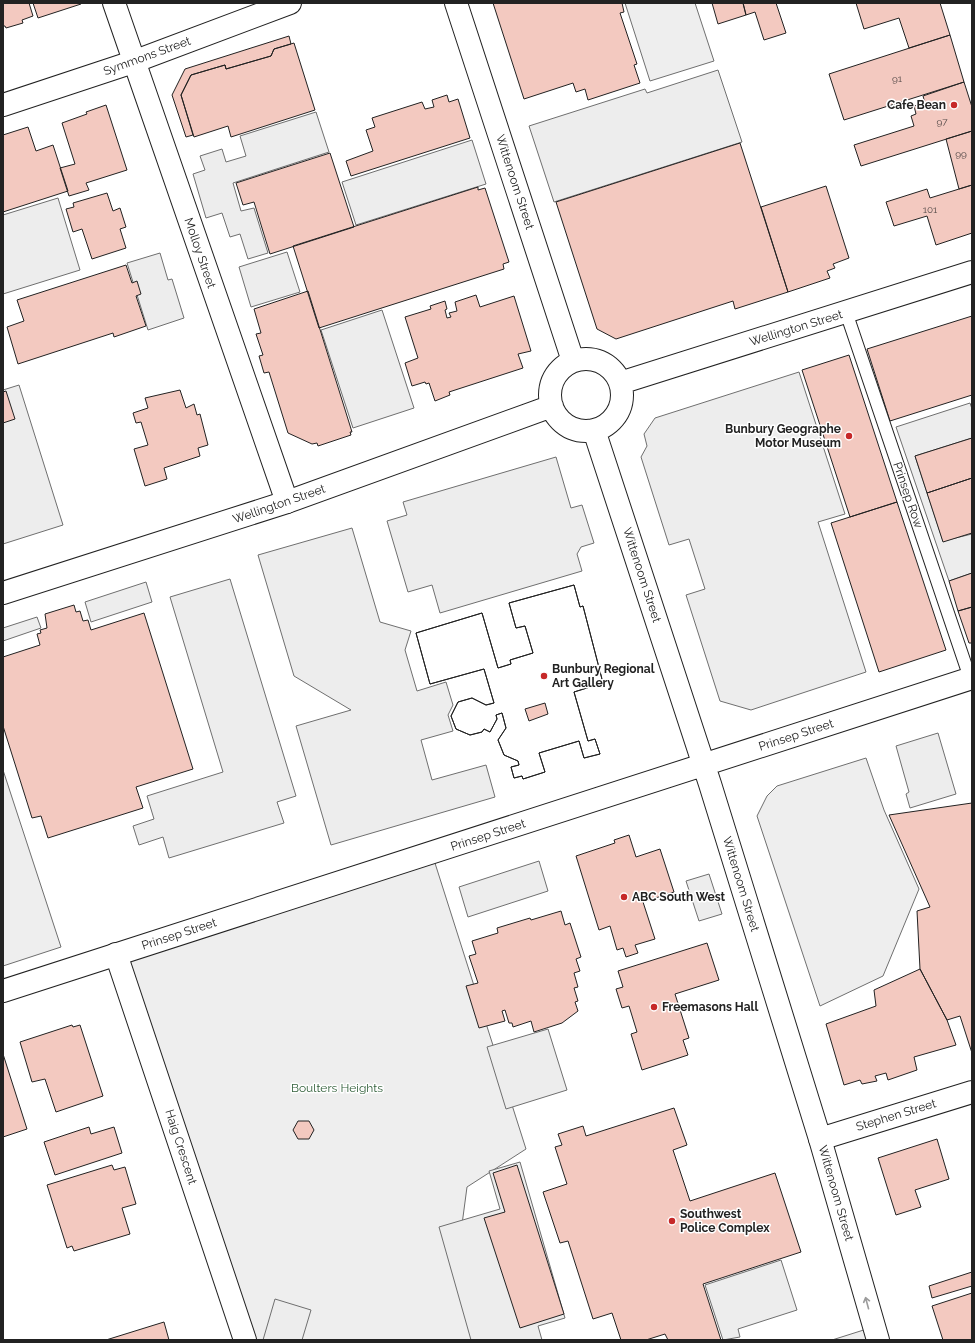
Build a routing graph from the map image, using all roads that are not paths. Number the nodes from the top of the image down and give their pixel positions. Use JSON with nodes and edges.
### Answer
{"nodes":[{"id":1,"x":114,"y":3,"type":"edge"},
{"id":2,"x":290,"y":3,"type":"edge"},
{"id":3,"x":456,"y":3,"type":"edge"},
{"id":4,"x":133,"y":62,"type":"junction"},
{"id":5,"x":3,"y":105,"type":"edge"},
{"id":6,"x":972,"y":272,"type":"edge"},
{"id":7,"x":846,"y":312,"type":"junction"},
{"id":8,"x":573,"y":362,"type":"junction"},
{"id":9,"x":620,"y":383,"type":"junction"},
{"id":10,"x":552,"y":406,"type":"junction"},
{"id":11,"x":594,"y":430,"type":"junction"},
{"id":12,"x":287,"y":502,"type":"junction"},
{"id":13,"x":3,"y":593,"type":"edge"},
{"id":14,"x":971,"y":678,"type":"edge"},
{"id":15,"x":704,"y":765,"type":"junction"},
{"id":16,"x":116,"y":954,"type":"junction"},
{"id":17,"x":3,"y":991,"type":"edge"},
{"id":18,"x":972,"y":1092,"type":"edge"},
{"id":19,"x":820,"y":1139,"type":"junction"},
{"id":20,"x":245,"y":1340,"type":"edge"},
{"id":21,"x":878,"y":1340,"type":"edge"}],
"edges":[{"from":1,"to":4,"type":"street","name":"Molloy Street"},
{"from":2,"to":4,"type":"street","name":"Symmons Street"},
{"from":3,"to":8,"type":"street","name":"Wittenoom Street"},
{"from":4,"to":5,"type":"street","name":"Symmons Street"},
{"from":4,"to":12,"type":"street","name":"Molloy Street"},
{"from":6,"to":7,"type":"street","name":"Wellington Street"},
{"from":7,"to":9,"type":"street","name":"Wellington Street"},
{"from":7,"to":14,"type":"lane","name":"Prinsep Row"},
{"from":8,"to":9,"type":"street"},
{"from":8,"to":10,"type":"street"},
{"from":9,"to":11,"type":"street"},
{"from":10,"to":11,"type":"street"},
{"from":10,"to":12,"type":"street","name":"Wellington Street"},
{"from":11,"to":15,"type":"street","name":"Wittenoom Street"},
{"from":12,"to":13,"type":"street","name":"Wellington Street"},
{"from":14,"to":15,"type":"street","name":"Prinsep Street"},
{"from":15,"to":16,"type":"street","name":"Prinsep Street"},
{"from":15,"to":19,"type":"street","name":"Wittenoom Street"},
{"from":16,"to":17,"type":"street","name":"Prinsep Street"},
{"from":16,"to":20,"type":"street","name":"Haig Crescent"},
{"from":18,"to":19,"type":"street","name":"Stephen Street"},
{"from":21,"to":19,"type":"street","name":"Wittenoom Street","one_way":true}]}
